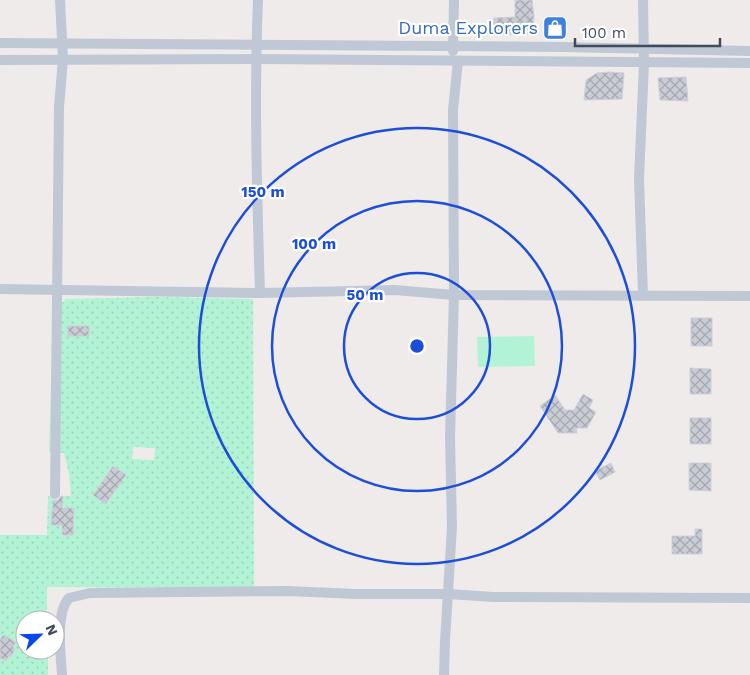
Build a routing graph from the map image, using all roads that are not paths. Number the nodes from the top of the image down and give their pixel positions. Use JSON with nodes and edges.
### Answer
{"nodes":[{"id":1,"x":60,"y":0,"type":"edge"},
{"id":2,"x":258,"y":0,"type":"edge"},
{"id":3,"x":454,"y":0,"type":"edge"},
{"id":4,"x":643,"y":0,"type":"edge"},
{"id":5,"x":0,"y":44,"type":"edge"},
{"id":6,"x":63,"y":44,"type":"junction"},
{"id":7,"x":256,"y":45,"type":"junction"},
{"id":8,"x":453,"y":46,"type":"junction"},
{"id":9,"x":643,"y":49,"type":"junction"},
{"id":10,"x":750,"y":51,"type":"edge"},
{"id":11,"x":63,"y":58,"type":"junction"},
{"id":12,"x":256,"y":59,"type":"junction"},
{"id":13,"x":0,"y":60,"type":"edge"},
{"id":14,"x":455,"y":61,"type":"junction"},
{"id":15,"x":644,"y":63,"type":"junction"},
{"id":16,"x":750,"y":64,"type":"edge"},
{"id":17,"x":0,"y":289,"type":"edge"},
{"id":18,"x":58,"y":289,"type":"junction"},
{"id":19,"x":260,"y":293,"type":"junction"},
{"id":20,"x":643,"y":295,"type":"junction"},
{"id":21,"x":454,"y":296,"type":"junction"},
{"id":22,"x":750,"y":296,"type":"edge"},
{"id":23,"x":55,"y":494,"type":"dead end"},
{"id":24,"x":448,"y":594,"type":"junction"},
{"id":25,"x":750,"y":598,"type":"edge"},
{"id":26,"x":62,"y":675,"type":"edge"},
{"id":27,"x":444,"y":675,"type":"edge"}],
"edges":[{"from":1,"to":6,"type":"street"},
{"from":2,"to":7,"type":"street"},
{"from":3,"to":8,"type":"street"},
{"from":4,"to":9,"type":"street"},
{"from":5,"to":6,"type":"street"},
{"from":6,"to":7,"type":"street"},
{"from":6,"to":11,"type":"street"},
{"from":7,"to":8,"type":"street"},
{"from":7,"to":12,"type":"street"},
{"from":8,"to":9,"type":"street"},
{"from":8,"to":14,"type":"street"},
{"from":9,"to":10,"type":"street"},
{"from":9,"to":15,"type":"street"},
{"from":11,"to":12,"type":"street"},
{"from":11,"to":13,"type":"street"},
{"from":11,"to":18,"type":"street"},
{"from":12,"to":14,"type":"street"},
{"from":12,"to":19,"type":"street"},
{"from":14,"to":15,"type":"street"},
{"from":14,"to":21,"type":"street"},
{"from":15,"to":16,"type":"street"},
{"from":15,"to":20,"type":"street"},
{"from":17,"to":18,"type":"street"},
{"from":18,"to":19,"type":"street"},
{"from":18,"to":23,"type":"street"},
{"from":19,"to":21,"type":"street"},
{"from":20,"to":21,"type":"street"},
{"from":20,"to":22,"type":"street"},
{"from":21,"to":24,"type":"street"},
{"from":24,"to":25,"type":"street"},
{"from":24,"to":26,"type":"street"},
{"from":24,"to":27,"type":"street"}]}
